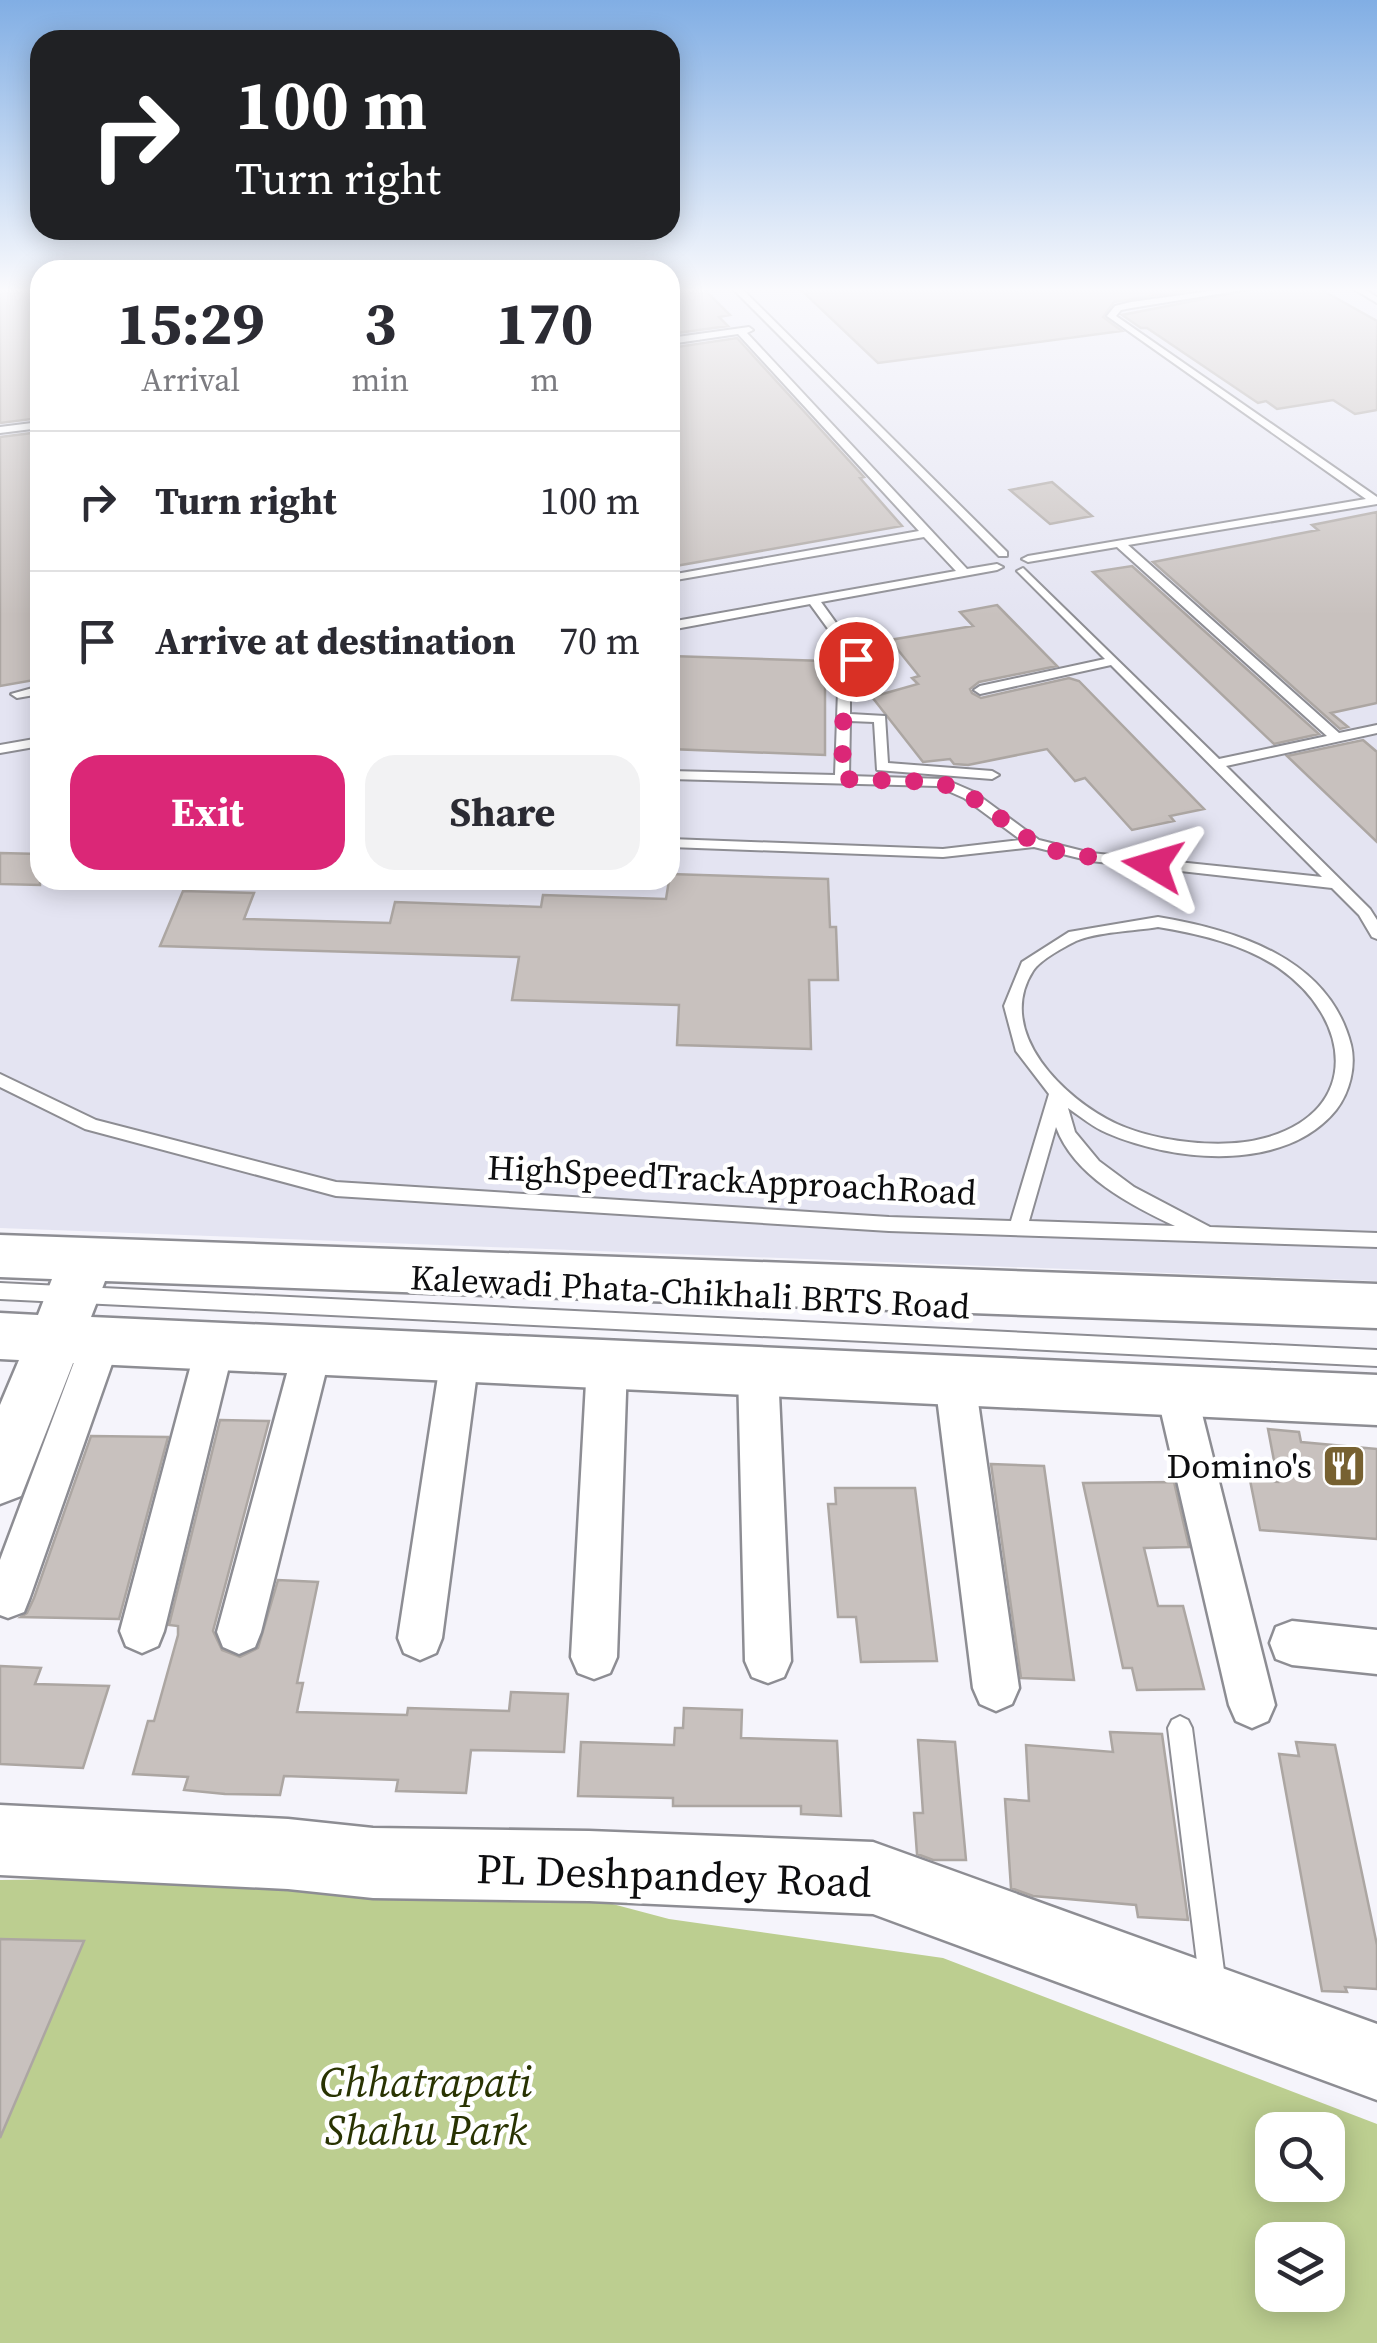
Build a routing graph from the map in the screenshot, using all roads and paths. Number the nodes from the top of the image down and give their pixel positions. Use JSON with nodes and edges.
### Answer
{"nodes":[{"id":1,"x":801,"y":397,"type":"edge"},
{"id":2,"x":843,"y":397,"type":"edge"},
{"id":3,"x":1228,"y":397,"type":"edge"},
{"id":4,"x":30,"y":426,"type":"edge"},
{"id":5,"x":0,"y":430,"type":"edge"},
{"id":6,"x":1376,"y":500,"type":"edge"},
{"id":7,"x":927,"y":533,"type":"junction"},
{"id":8,"x":1118,"y":543,"type":"junction"},
{"id":9,"x":1000,"y":560,"type":"junction"},
{"id":10,"x":1025,"y":565,"type":"junction"},
{"id":11,"x":964,"y":573,"type":"junction"},
{"id":12,"x":680,"y":576,"type":"edge"},
{"id":13,"x":813,"y":600,"type":"junction"},
{"id":14,"x":680,"y":624,"type":"edge"},
{"id":15,"x":1113,"y":662,"type":"junction"},
{"id":16,"x":980,"y":690,"type":"dead end"},
{"id":17,"x":30,"y":692,"type":"edge"},
{"id":18,"x":17,"y":694,"type":"dead end"},
{"id":19,"x":844,"y":717,"type":"junction"},
{"id":20,"x":1377,"y":729,"type":"edge"},
{"id":21,"x":1336,"y":738,"type":"junction"},
{"id":22,"x":30,"y":744,"type":"edge"},
{"id":23,"x":0,"y":749,"type":"edge"},
{"id":24,"x":1215,"y":764,"type":"junction"},
{"id":25,"x":680,"y":775,"type":"edge"},
{"id":26,"x":992,"y":775,"type":"dead end"},
{"id":27,"x":842,"y":779,"type":"junction"},
{"id":28,"x":680,"y":843,"type":"edge"},
{"id":29,"x":1034,"y":843,"type":"junction"},
{"id":30,"x":1332,"y":883,"type":"junction"},
{"id":31,"x":1371,"y":911,"type":"edge"},
{"id":32,"x":1377,"y":934,"type":"edge"},
{"id":33,"x":0,"y":1080,"type":"edge"},
{"id":34,"x":1056,"y":1095,"type":"junction"},
{"id":35,"x":1018,"y":1228,"type":"junction"},
{"id":36,"x":1210,"y":1234,"type":"junction"},
{"id":37,"x":1377,"y":1240,"type":"edge"},
{"id":38,"x":0,"y":1256,"type":"edge"},
{"id":39,"x":0,"y":1291,"type":"edge"},
{"id":40,"x":1377,"y":1306,"type":"edge"},
{"id":41,"x":78,"y":1309,"type":"junction"},
{"id":42,"x":0,"y":1336,"type":"edge"},
{"id":43,"x":215,"y":1346,"type":"junction"},
{"id":44,"x":312,"y":1350,"type":"junction"},
{"id":45,"x":460,"y":1358,"type":"junction"},
{"id":46,"x":1377,"y":1358,"type":"edge"},
{"id":47,"x":607,"y":1364,"type":"junction"},
{"id":48,"x":758,"y":1372,"type":"junction"},
{"id":49,"x":955,"y":1380,"type":"junction"},
{"id":50,"x":1176,"y":1390,"type":"junction"},
{"id":51,"x":1377,"y":1400,"type":"edge"},
{"id":52,"x":0,"y":1476,"type":"edge"},
{"id":53,"x":8,"y":1597,"type":"dead end"},
{"id":54,"x":142,"y":1631,"type":"dead end"},
{"id":55,"x":239,"y":1632,"type":"dead end"},
{"id":56,"x":420,"y":1638,"type":"dead end"},
{"id":57,"x":1292,"y":1643,"type":"dead end"},
{"id":58,"x":1377,"y":1652,"type":"edge"},
{"id":59,"x":594,"y":1657,"type":"dead end"},
{"id":60,"x":768,"y":1661,"type":"dead end"},
{"id":61,"x":996,"y":1688,"type":"dead end"},
{"id":62,"x":1252,"y":1705,"type":"dead end"},
{"id":63,"x":1180,"y":1728,"type":"dead end"},
{"id":64,"x":0,"y":1840,"type":"edge"},
{"id":65,"x":1215,"y":2002,"type":"junction"},
{"id":66,"x":1377,"y":2062,"type":"edge"}],
"edges":[{"from":1,"to":7,"type":"lane"},
{"from":2,"to":9,"type":"lane"},
{"from":3,"to":6,"type":"lane"},
{"from":4,"to":5,"type":"lane"},
{"from":6,"to":8,"type":"lane"},
{"from":7,"to":11,"type":"lane"},
{"from":7,"to":12,"type":"lane"},
{"from":8,"to":10,"type":"lane"},
{"from":8,"to":21,"type":"lane"},
{"from":9,"to":10,"type":"lane"},
{"from":9,"to":11,"type":"lane"},
{"from":10,"to":15,"type":"lane"},
{"from":11,"to":13,"type":"lane"},
{"from":13,"to":14,"type":"lane"},
{"from":13,"to":19,"type":"lane"},
{"from":15,"to":16,"type":"lane"},
{"from":15,"to":24,"type":"lane"},
{"from":17,"to":18,"type":"lane"},
{"from":19,"to":26,"type":"lane"},
{"from":19,"to":27,"type":"lane"},
{"from":20,"to":21,"type":"lane"},
{"from":21,"to":24,"type":"lane"},
{"from":22,"to":23,"type":"lane"},
{"from":24,"to":30,"type":"lane"},
{"from":25,"to":27,"type":"lane"},
{"from":27,"to":29,"type":"lane"},
{"from":28,"to":29,"type":"lane"},
{"from":29,"to":30,"type":"lane"},
{"from":30,"to":31,"type":"lane"},
{"from":31,"to":32,"type":"lane"},
{"from":33,"to":35,"type":"lane","name":"HighSpeedTrackApproachRoad"},
{"from":34,"to":34,"type":"lane"},
{"from":34,"to":35,"type":"lane"},
{"from":34,"to":36,"type":"lane"},
{"from":35,"to":36,"type":"lane","name":"HighSpeedTrackApproachRoad"},
{"from":36,"to":37,"type":"lane","name":"HighSpeedTrackApproachRoad"},
{"from":38,"to":41,"type":"main road"},
{"from":39,"to":41,"type":"lane","name":"Kalewadi Phata-Chikhali BRTS Road"},
{"from":40,"to":41,"type":"main road"},
{"from":41,"to":42,"type":"main road"},
{"from":41,"to":43,"type":"main road"},
{"from":41,"to":46,"type":"lane","name":"Kalewadi Phata-Chikhali BRTS Road"},
{"from":41,"to":52,"type":"main road"},
{"from":41,"to":53,"type":"street"},
{"from":43,"to":44,"type":"main road"},
{"from":43,"to":54,"type":"street"},
{"from":44,"to":45,"type":"main road"},
{"from":44,"to":55,"type":"street"},
{"from":45,"to":47,"type":"main road"},
{"from":45,"to":56,"type":"street"},
{"from":47,"to":48,"type":"main road"},
{"from":47,"to":59,"type":"street"},
{"from":48,"to":49,"type":"main road"},
{"from":48,"to":60,"type":"street"},
{"from":49,"to":50,"type":"main road"},
{"from":49,"to":61,"type":"street"},
{"from":50,"to":51,"type":"main road"},
{"from":50,"to":62,"type":"street"},
{"from":57,"to":58,"type":"street"},
{"from":63,"to":65,"type":"lane"},
{"from":64,"to":65,"type":"main road","name":"PL Deshpandey Road"},
{"from":65,"to":66,"type":"main road","name":"PL Deshpandey Road"}]}
